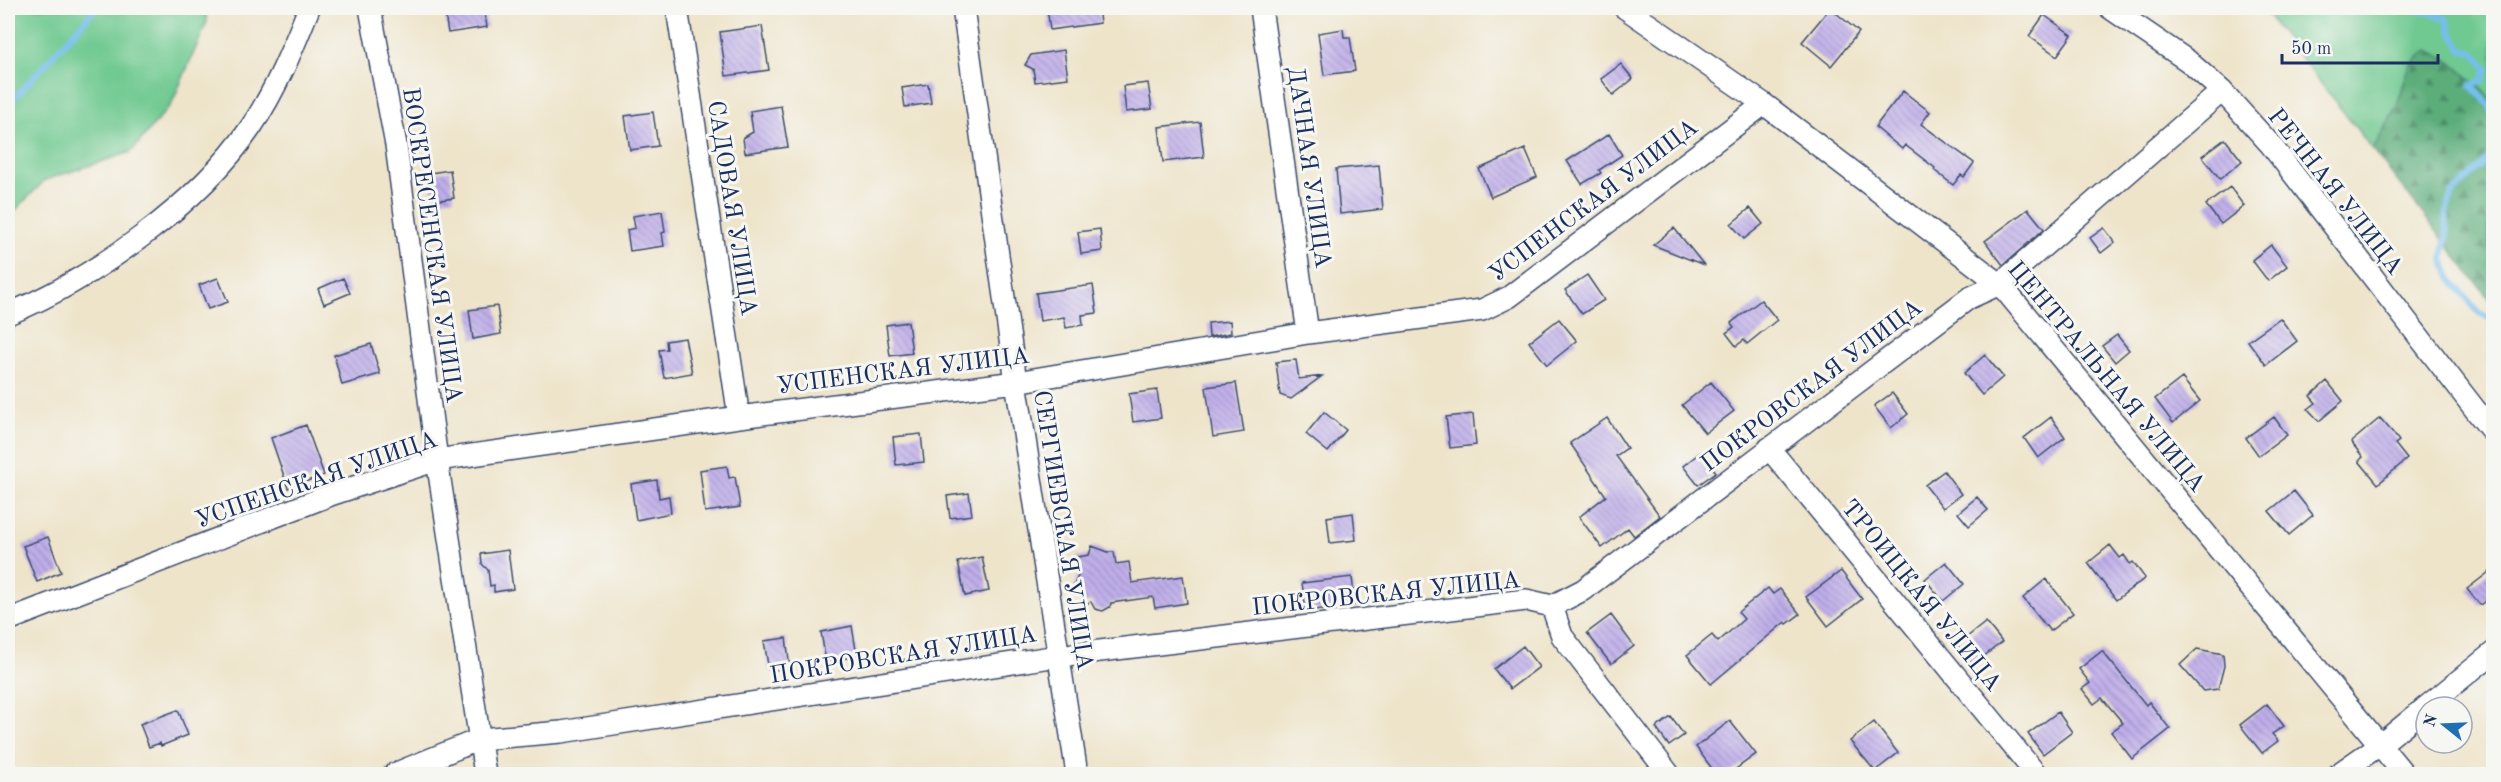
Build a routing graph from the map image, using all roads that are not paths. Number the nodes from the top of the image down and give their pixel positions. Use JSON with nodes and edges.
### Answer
{"nodes":[{"id":1,"x":309,"y":8,"type":"edge"},
{"id":2,"x":370,"y":8,"type":"edge"},
{"id":3,"x":677,"y":8,"type":"edge"},
{"id":4,"x":963,"y":8,"type":"edge"},
{"id":5,"x":1261,"y":8,"type":"edge"},
{"id":6,"x":1625,"y":8,"type":"edge"},
{"id":7,"x":2110,"y":8,"type":"edge"},
{"id":8,"x":2222,"y":91,"type":"junction"},
{"id":9,"x":1764,"y":104,"type":"junction"},
{"id":10,"x":2000,"y":284,"type":"junction"},
{"id":11,"x":8,"y":314,"type":"edge"},
{"id":12,"x":1308,"y":333,"type":"junction"},
{"id":13,"x":1016,"y":382,"type":"junction"},
{"id":14,"x":739,"y":417,"type":"junction"},
{"id":15,"x":2493,"y":434,"type":"edge"},
{"id":16,"x":1769,"y":448,"type":"junction"},
{"id":17,"x":437,"y":460,"type":"junction"},
{"id":18,"x":1552,"y":606,"type":"junction"},
{"id":19,"x":8,"y":620,"type":"edge"},
{"id":20,"x":2493,"y":652,"type":"edge"},
{"id":21,"x":1058,"y":656,"type":"junction"},
{"id":22,"x":2441,"y":695,"type":"edge"},
{"id":23,"x":2414,"y":717,"type":"edge"},
{"id":24,"x":480,"y":739,"type":"junction"},
{"id":25,"x":2381,"y":744,"type":"junction"},
{"id":26,"x":394,"y":774,"type":"edge"},
{"id":27,"x":485,"y":774,"type":"edge"},
{"id":28,"x":1077,"y":774,"type":"edge"},
{"id":29,"x":1669,"y":774,"type":"edge"},
{"id":30,"x":2036,"y":774,"type":"edge"},
{"id":31,"x":2338,"y":774,"type":"edge"},
{"id":32,"x":2404,"y":774,"type":"edge"}],
"edges":[{"from":1,"to":11,"type":"street"},
{"from":2,"to":17,"type":"street","name":"ВОСКРЕСЕНСКАЯ УЛИЦА"},
{"from":3,"to":14,"type":"street","name":"САДОВАЯ УЛИЦА"},
{"from":4,"to":13,"type":"street","name":"СЕРГИЕВСКАЯ УЛИЦА"},
{"from":5,"to":12,"type":"street","name":"ДАЧНАЯ УЛИЦА"},
{"from":6,"to":9,"type":"street","name":"ЦЕНТРАЛЬНАЯ УЛИЦА"},
{"from":7,"to":8,"type":"street","name":"РЕЧНАЯ УЛИЦА"},
{"from":8,"to":10,"type":"street","name":"ПОКРОВСКАЯ УЛИЦА"},
{"from":8,"to":15,"type":"street","name":"РЕЧНАЯ УЛИЦА"},
{"from":9,"to":10,"type":"street","name":"ЦЕНТРАЛЬНАЯ УЛИЦА"},
{"from":9,"to":12,"type":"street","name":"УСПЕНСКАЯ УЛИЦА"},
{"from":10,"to":16,"type":"street","name":"ПОКРОВСКАЯ УЛИЦА"},
{"from":10,"to":25,"type":"street","name":"ЦЕНТРАЛЬНАЯ УЛИЦА"},
{"from":12,"to":13,"type":"street","name":"УСПЕНСКАЯ УЛИЦА"},
{"from":13,"to":14,"type":"street","name":"УСПЕНСКАЯ УЛИЦА"},
{"from":13,"to":21,"type":"street","name":"СЕРГИЕВСКАЯ УЛИЦА"},
{"from":14,"to":17,"type":"street","name":"УСПЕНСКАЯ УЛИЦА"},
{"from":16,"to":18,"type":"street","name":"ПОКРОВСКАЯ УЛИЦА"},
{"from":16,"to":30,"type":"street","name":"ТРОИЦКАЯ УЛИЦА"},
{"from":17,"to":19,"type":"street","name":"УСПЕНСКАЯ УЛИЦА"},
{"from":17,"to":24,"type":"street","name":"ВОСКРЕСЕНСКАЯ УЛИЦА"},
{"from":18,"to":21,"type":"street","name":"ПОКРОВСКАЯ УЛИЦА"},
{"from":18,"to":29,"type":"street"},
{"from":20,"to":22,"type":"street"},
{"from":21,"to":24,"type":"street","name":"ПОКРОВСКАЯ УЛИЦА"},
{"from":21,"to":28,"type":"street","name":"СЕРГИЕВСКАЯ УЛИЦА"},
{"from":23,"to":25,"type":"street"},
{"from":24,"to":26,"type":"street","name":"ПОКРОВСКАЯ УЛИЦА"},
{"from":24,"to":27,"type":"street","name":"ВОСКРЕСЕНСКАЯ УЛИЦА"},
{"from":25,"to":31,"type":"street"},
{"from":25,"to":32,"type":"street","name":"ЦЕНТРАЛЬНАЯ УЛИЦА"}]}
